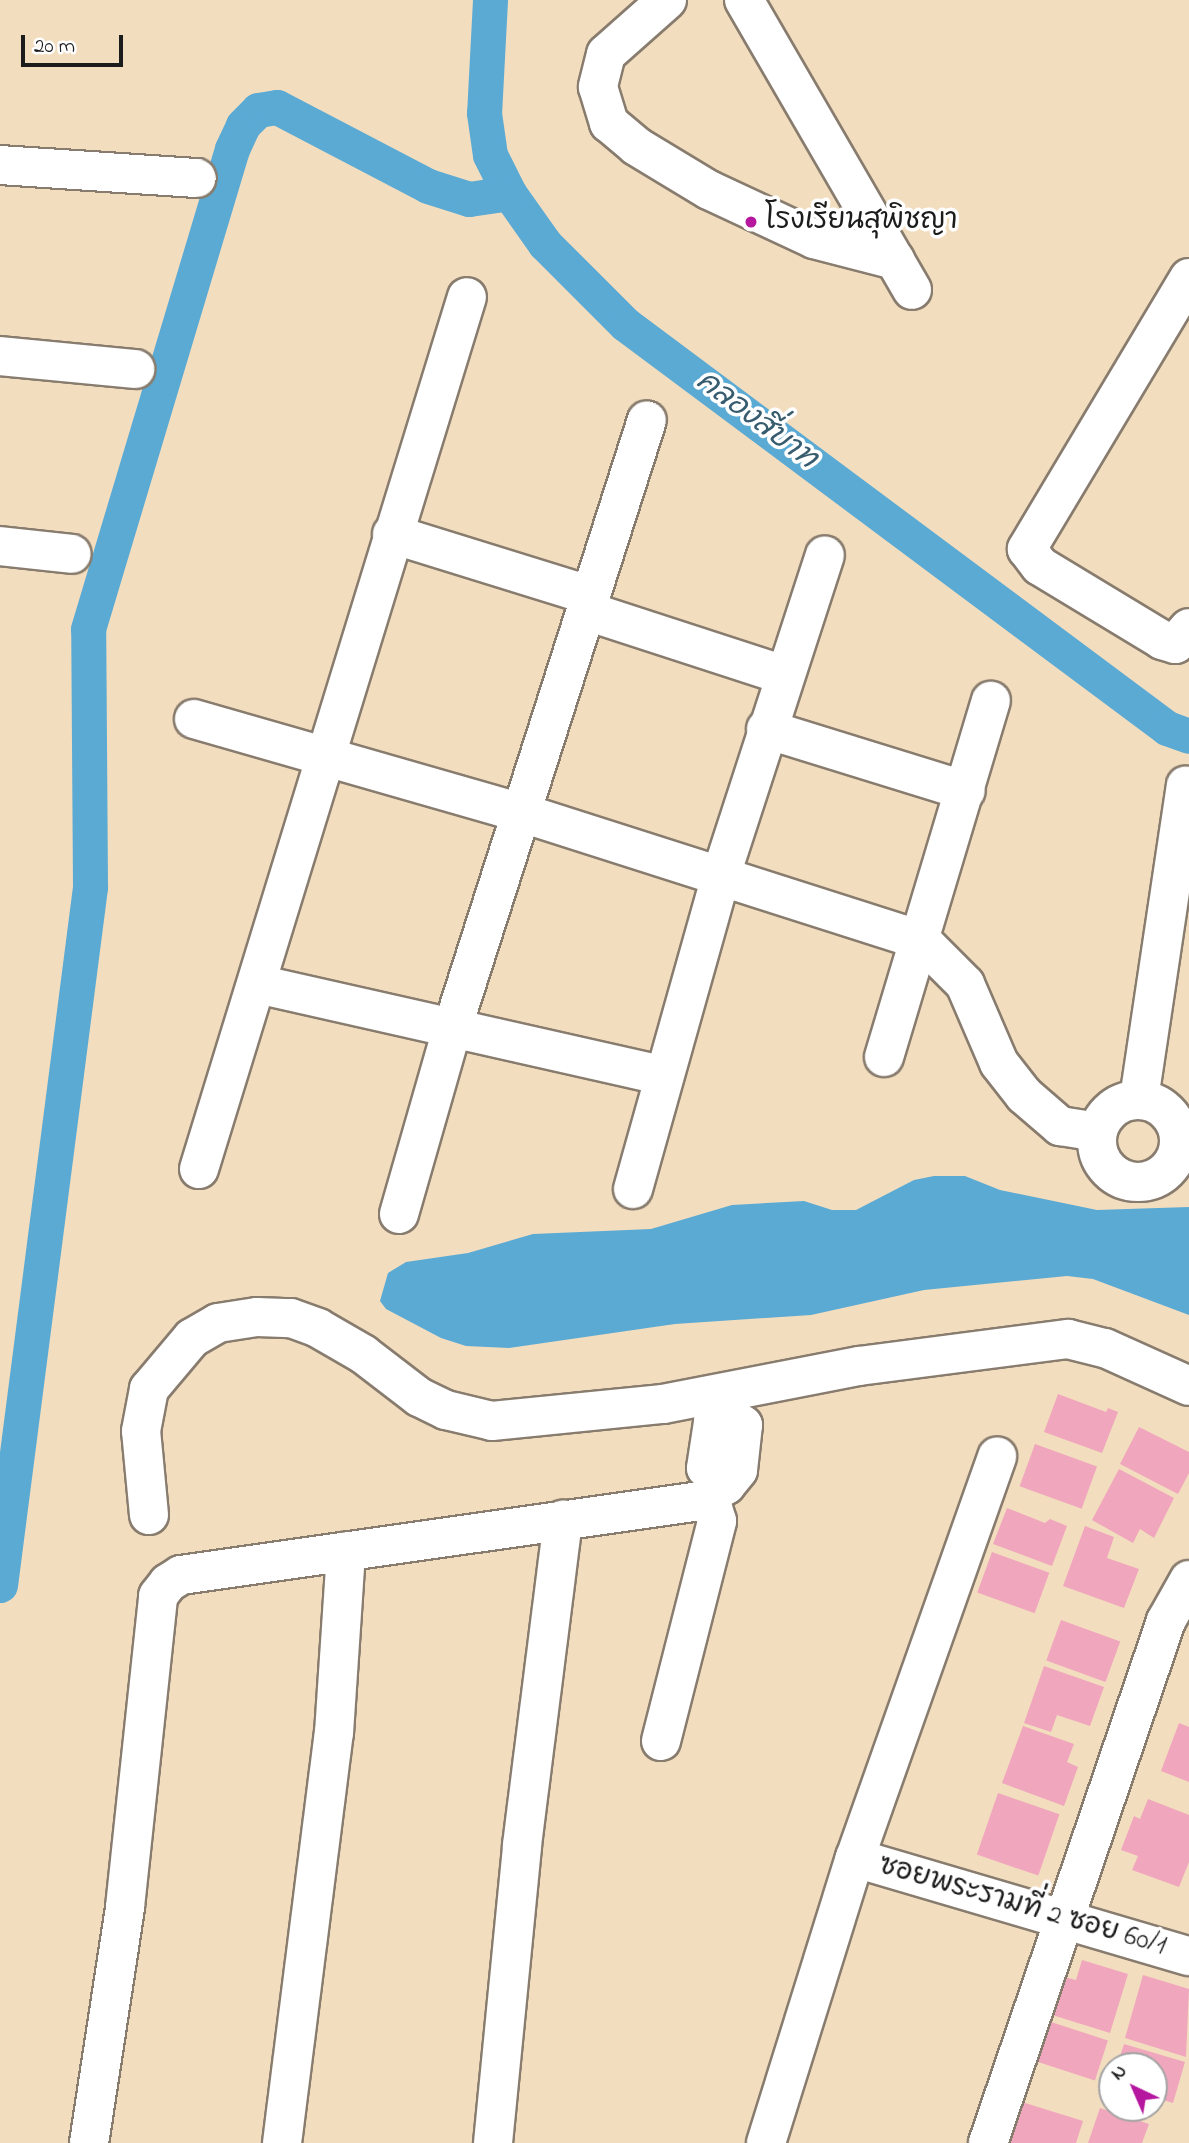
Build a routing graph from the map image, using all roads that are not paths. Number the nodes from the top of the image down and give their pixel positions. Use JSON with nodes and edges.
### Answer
{"nodes":[{"id":1,"x":667,"y":0,"type":"edge"},
{"id":2,"x":744,"y":0,"type":"edge"},
{"id":3,"x":0,"y":164,"type":"edge"},
{"id":4,"x":197,"y":178,"type":"dead end"},
{"id":5,"x":1189,"y":278,"type":"edge"},
{"id":6,"x":467,"y":297,"type":"dead end"},
{"id":7,"x":0,"y":356,"type":"edge"},
{"id":8,"x":135,"y":369,"type":"dead end"},
{"id":9,"x":647,"y":420,"type":"dead end"},
{"id":10,"x":392,"y":534,"type":"junction"},
{"id":11,"x":0,"y":546,"type":"edge"},
{"id":12,"x":72,"y":554,"type":"dead end"},
{"id":13,"x":825,"y":555,"type":"dead end"},
{"id":14,"x":588,"y":603,"type":"junction"},
{"id":15,"x":1189,"y":628,"type":"edge"},
{"id":16,"x":784,"y":675,"type":"junction"},
{"id":17,"x":991,"y":701,"type":"dead end"},
{"id":18,"x":194,"y":719,"type":"dead end"},
{"id":19,"x":766,"y":729,"type":"junction"},
{"id":20,"x":324,"y":756,"type":"junction"},
{"id":21,"x":1186,"y":785,"type":"dead end"},
{"id":22,"x":966,"y":791,"type":"junction"},
{"id":23,"x":522,"y":813,"type":"junction"},
{"id":24,"x":721,"y":875,"type":"junction"},
{"id":25,"x":1179,"y":917,"type":"edge"},
{"id":26,"x":922,"y":941,"type":"junction"},
{"id":27,"x":257,"y":984,"type":"junction"},
{"id":28,"x":452,"y":1029,"type":"junction"},
{"id":29,"x":884,"y":1057,"type":"dead end"},
{"id":30,"x":664,"y":1076,"type":"junction"},
{"id":31,"x":1139,"y":1099,"type":"junction"},
{"id":32,"x":1097,"y":1132,"type":"junction"},
{"id":33,"x":1184,"y":1133,"type":"edge"},
{"id":34,"x":199,"y":1169,"type":"dead end"},
{"id":35,"x":633,"y":1189,"type":"dead end"},
{"id":36,"x":399,"y":1214,"type":"dead end"},
{"id":37,"x":1189,"y":1386,"type":"edge"},
{"id":38,"x":726,"y":1404,"type":"junction"},
{"id":39,"x":997,"y":1456,"type":"dead end"},
{"id":40,"x":713,"y":1493,"type":"junction"},
{"id":41,"x":149,"y":1515,"type":"dead end"},
{"id":42,"x":564,"y":1520,"type":"junction"},
{"id":43,"x":346,"y":1551,"type":"junction"},
{"id":44,"x":1189,"y":1580,"type":"edge"},
{"id":45,"x":661,"y":1741,"type":"dead end"},
{"id":46,"x":855,"y":1858,"type":"junction"},
{"id":47,"x":1063,"y":1918,"type":"junction"},
{"id":48,"x":1189,"y":1956,"type":"edge"},
{"id":49,"x":89,"y":2143,"type":"edge"},
{"id":50,"x":282,"y":2143,"type":"edge"},
{"id":51,"x":493,"y":2143,"type":"edge"},
{"id":52,"x":766,"y":2143,"type":"edge"},
{"id":53,"x":988,"y":2143,"type":"edge"}],
"edges":[{"from":1,"to":2,"type":"street"},
{"from":3,"to":4,"type":"street"},
{"from":5,"to":15,"type":"street"},
{"from":6,"to":10,"type":"street"},
{"from":7,"to":8,"type":"street"},
{"from":9,"to":14,"type":"street"},
{"from":10,"to":14,"type":"street"},
{"from":10,"to":20,"type":"street"},
{"from":11,"to":12,"type":"street"},
{"from":13,"to":16,"type":"street"},
{"from":14,"to":16,"type":"street"},
{"from":14,"to":23,"type":"street"},
{"from":16,"to":19,"type":"street"},
{"from":17,"to":22,"type":"street"},
{"from":18,"to":20,"type":"street"},
{"from":19,"to":22,"type":"street"},
{"from":19,"to":24,"type":"street"},
{"from":20,"to":23,"type":"street"},
{"from":20,"to":27,"type":"street"},
{"from":21,"to":25,"type":"street"},
{"from":22,"to":26,"type":"street"},
{"from":23,"to":24,"type":"street"},
{"from":23,"to":28,"type":"street"},
{"from":24,"to":26,"type":"street"},
{"from":24,"to":30,"type":"street"},
{"from":25,"to":31,"type":"street"},
{"from":26,"to":29,"type":"street"},
{"from":26,"to":32,"type":"street"},
{"from":27,"to":28,"type":"street"},
{"from":27,"to":34,"type":"street"},
{"from":28,"to":30,"type":"street"},
{"from":28,"to":36,"type":"street"},
{"from":30,"to":35,"type":"street"},
{"from":31,"to":32,"type":"street"},
{"from":31,"to":33,"type":"street"},
{"from":32,"to":33,"type":"street"},
{"from":37,"to":38,"type":"street"},
{"from":38,"to":40,"type":"street"},
{"from":38,"to":41,"type":"street"},
{"from":39,"to":46,"type":"street"},
{"from":40,"to":42,"type":"street"},
{"from":40,"to":45,"type":"street"},
{"from":42,"to":43,"type":"street"},
{"from":42,"to":51,"type":"street"},
{"from":43,"to":49,"type":"street"},
{"from":43,"to":50,"type":"street"},
{"from":44,"to":47,"type":"street"},
{"from":46,"to":47,"type":"street","name":"ซอยพระรามที่ 2 ซอย 60/1"},
{"from":46,"to":52,"type":"street"},
{"from":47,"to":48,"type":"street","name":"ซอยพระรามที่ 2 ซอย 60/1"},
{"from":47,"to":53,"type":"street"}]}
